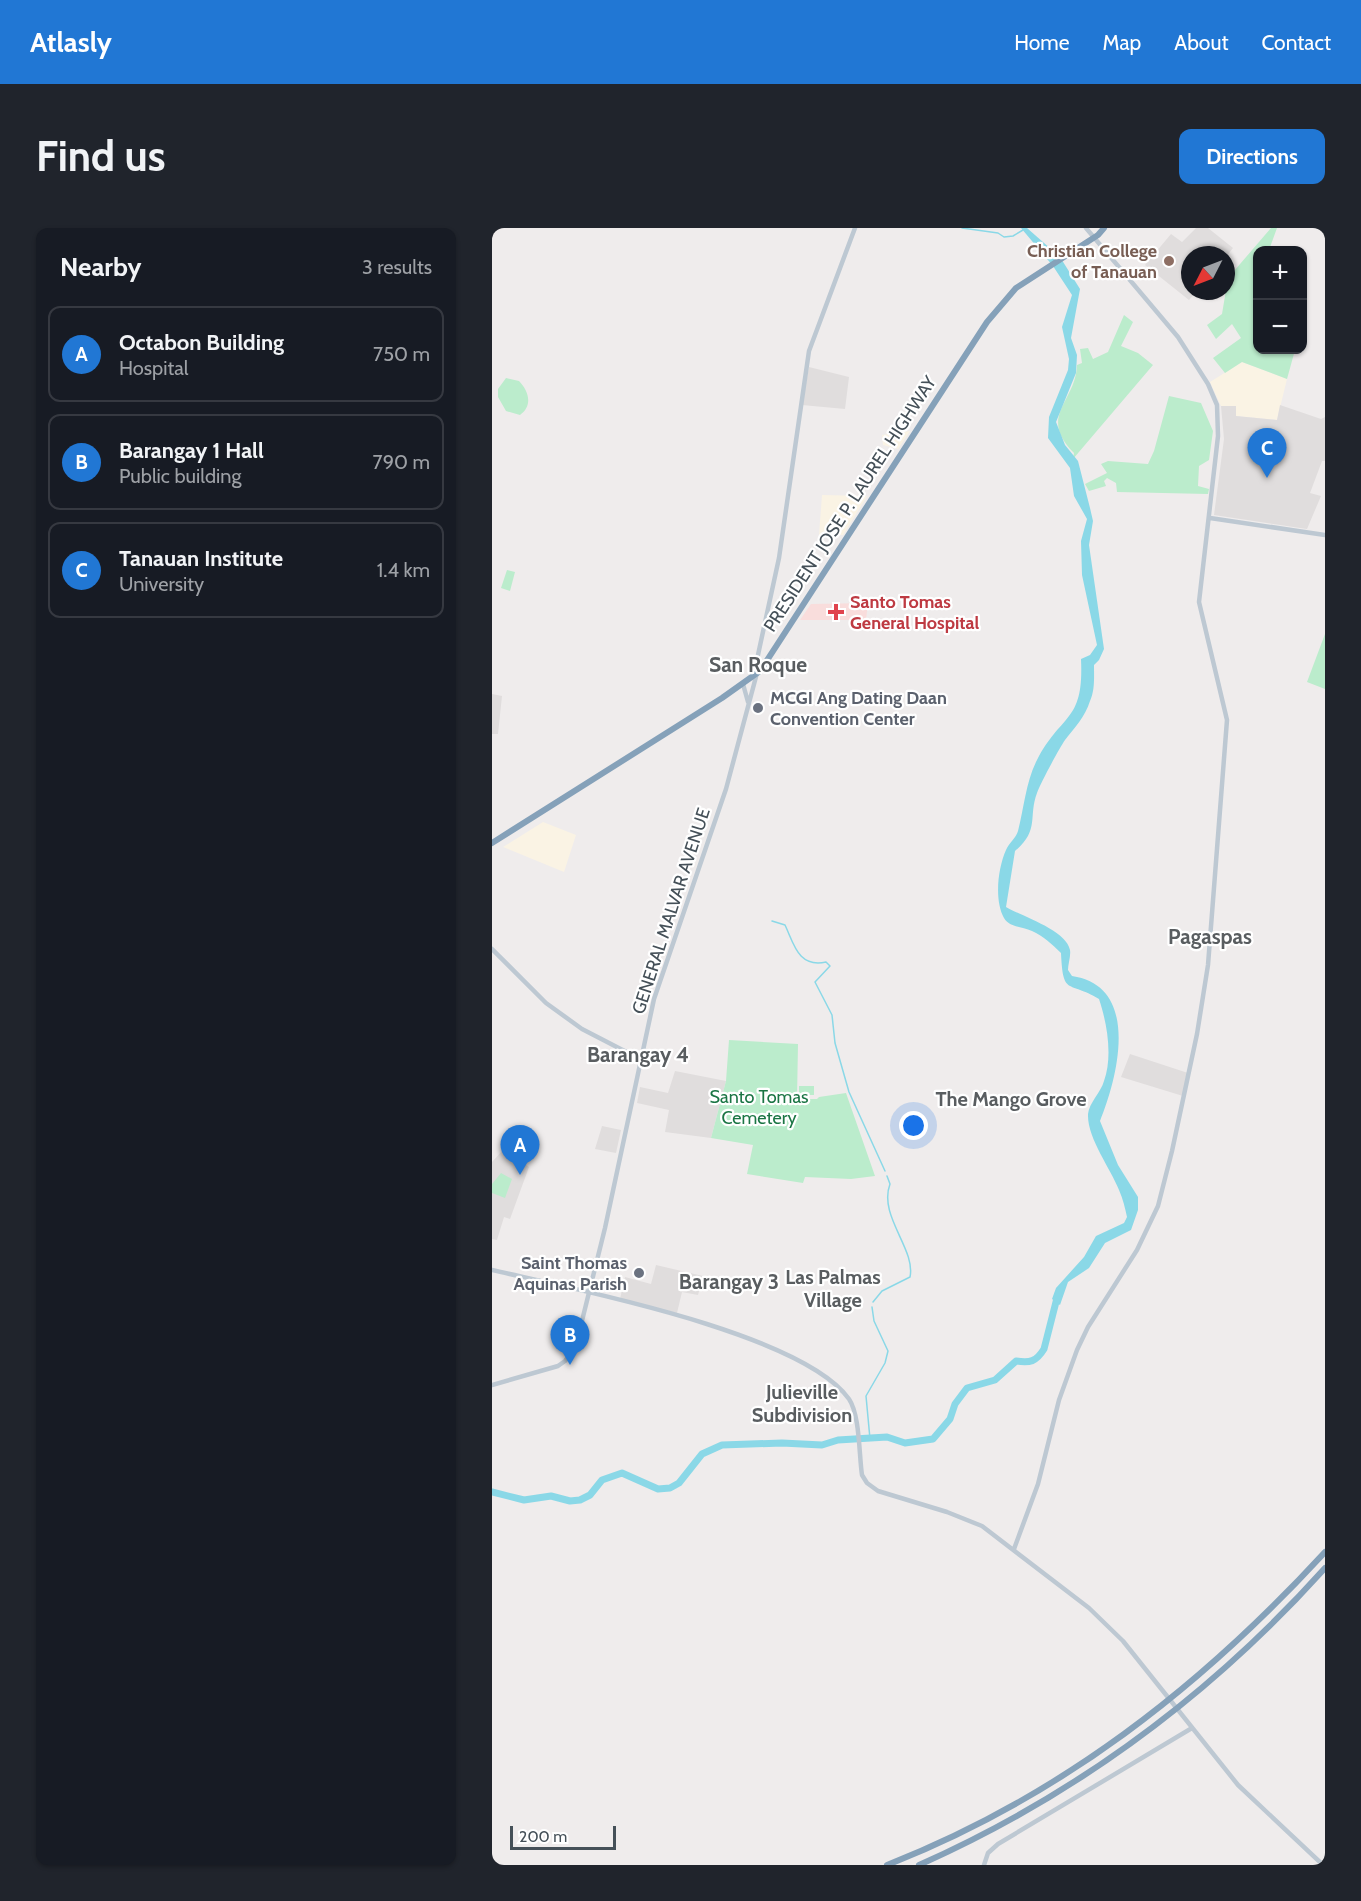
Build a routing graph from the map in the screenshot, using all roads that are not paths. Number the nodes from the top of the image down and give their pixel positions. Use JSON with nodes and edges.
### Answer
{"nodes":[{"id":1,"x":855,"y":228,"type":"edge"},
{"id":2,"x":1086,"y":228,"type":"edge"},
{"id":3,"x":1101,"y":228,"type":"edge"},
{"id":4,"x":1093,"y":238,"type":"junction"},
{"id":5,"x":1210,"y":518,"type":"junction"},
{"id":6,"x":1325,"y":535,"type":"edge"},
{"id":7,"x":755,"y":675,"type":"junction"},
{"id":8,"x":743,"y":684,"type":"junction"},
{"id":9,"x":749,"y":705,"type":"junction"},
{"id":10,"x":492,"y":843,"type":"edge"},
{"id":11,"x":492,"y":949,"type":"edge"},
{"id":12,"x":640,"y":1059,"type":"junction"},
{"id":13,"x":492,"y":1270,"type":"edge"},
{"id":14,"x":588,"y":1292,"type":"junction"},
{"id":15,"x":492,"y":1385,"type":"edge"},
{"id":16,"x":1014,"y":1549,"type":"junction"},
{"id":17,"x":1325,"y":1552,"type":"edge"},
{"id":18,"x":1325,"y":1568,"type":"edge"},
{"id":19,"x":1192,"y":1728,"type":"junction"},
{"id":20,"x":887,"y":1865,"type":"edge"},
{"id":21,"x":919,"y":1865,"type":"edge"},
{"id":22,"x":984,"y":1865,"type":"edge"},
{"id":23,"x":1323,"y":1865,"type":"edge"}],
"edges":[{"from":1,"to":7,"type":"main road","name":"GENERAL MALVAR AVENUE"},
{"from":2,"to":4,"type":"main road"},
{"from":3,"to":4,"type":"highway","name":"PRESIDENT JOSE P. LAUREL HIGHWAY"},
{"from":4,"to":5,"type":"main road"},
{"from":4,"to":7,"type":"highway","name":"PRESIDENT JOSE P. LAUREL HIGHWAY"},
{"from":5,"to":6,"type":"main road"},
{"from":5,"to":16,"type":"main road"},
{"from":7,"to":8,"type":"highway","name":"PRESIDENT JOSE P. LAUREL HIGHWAY"},
{"from":7,"to":9,"type":"main road","name":"GENERAL MALVAR AVENUE"},
{"from":8,"to":9,"type":"main road"},
{"from":8,"to":10,"type":"highway","name":"PRESIDENT JOSE P. LAUREL HIGHWAY"},
{"from":9,"to":12,"type":"main road","name":"GENERAL MALVAR AVENUE"},
{"from":11,"to":12,"type":"main road"},
{"from":12,"to":14,"type":"main road","name":"GENERAL MALVAR AVENUE"},
{"from":13,"to":14,"type":"main road"},
{"from":14,"to":15,"type":"main road","name":"GENERAL MALVAR AVENUE"},
{"from":14,"to":16,"type":"main road"},
{"from":16,"to":19,"type":"main road"},
{"from":17,"to":20,"type":"highway"},
{"from":18,"to":21,"type":"highway"},
{"from":19,"to":22,"type":"main road"},
{"from":19,"to":23,"type":"main road"}]}
